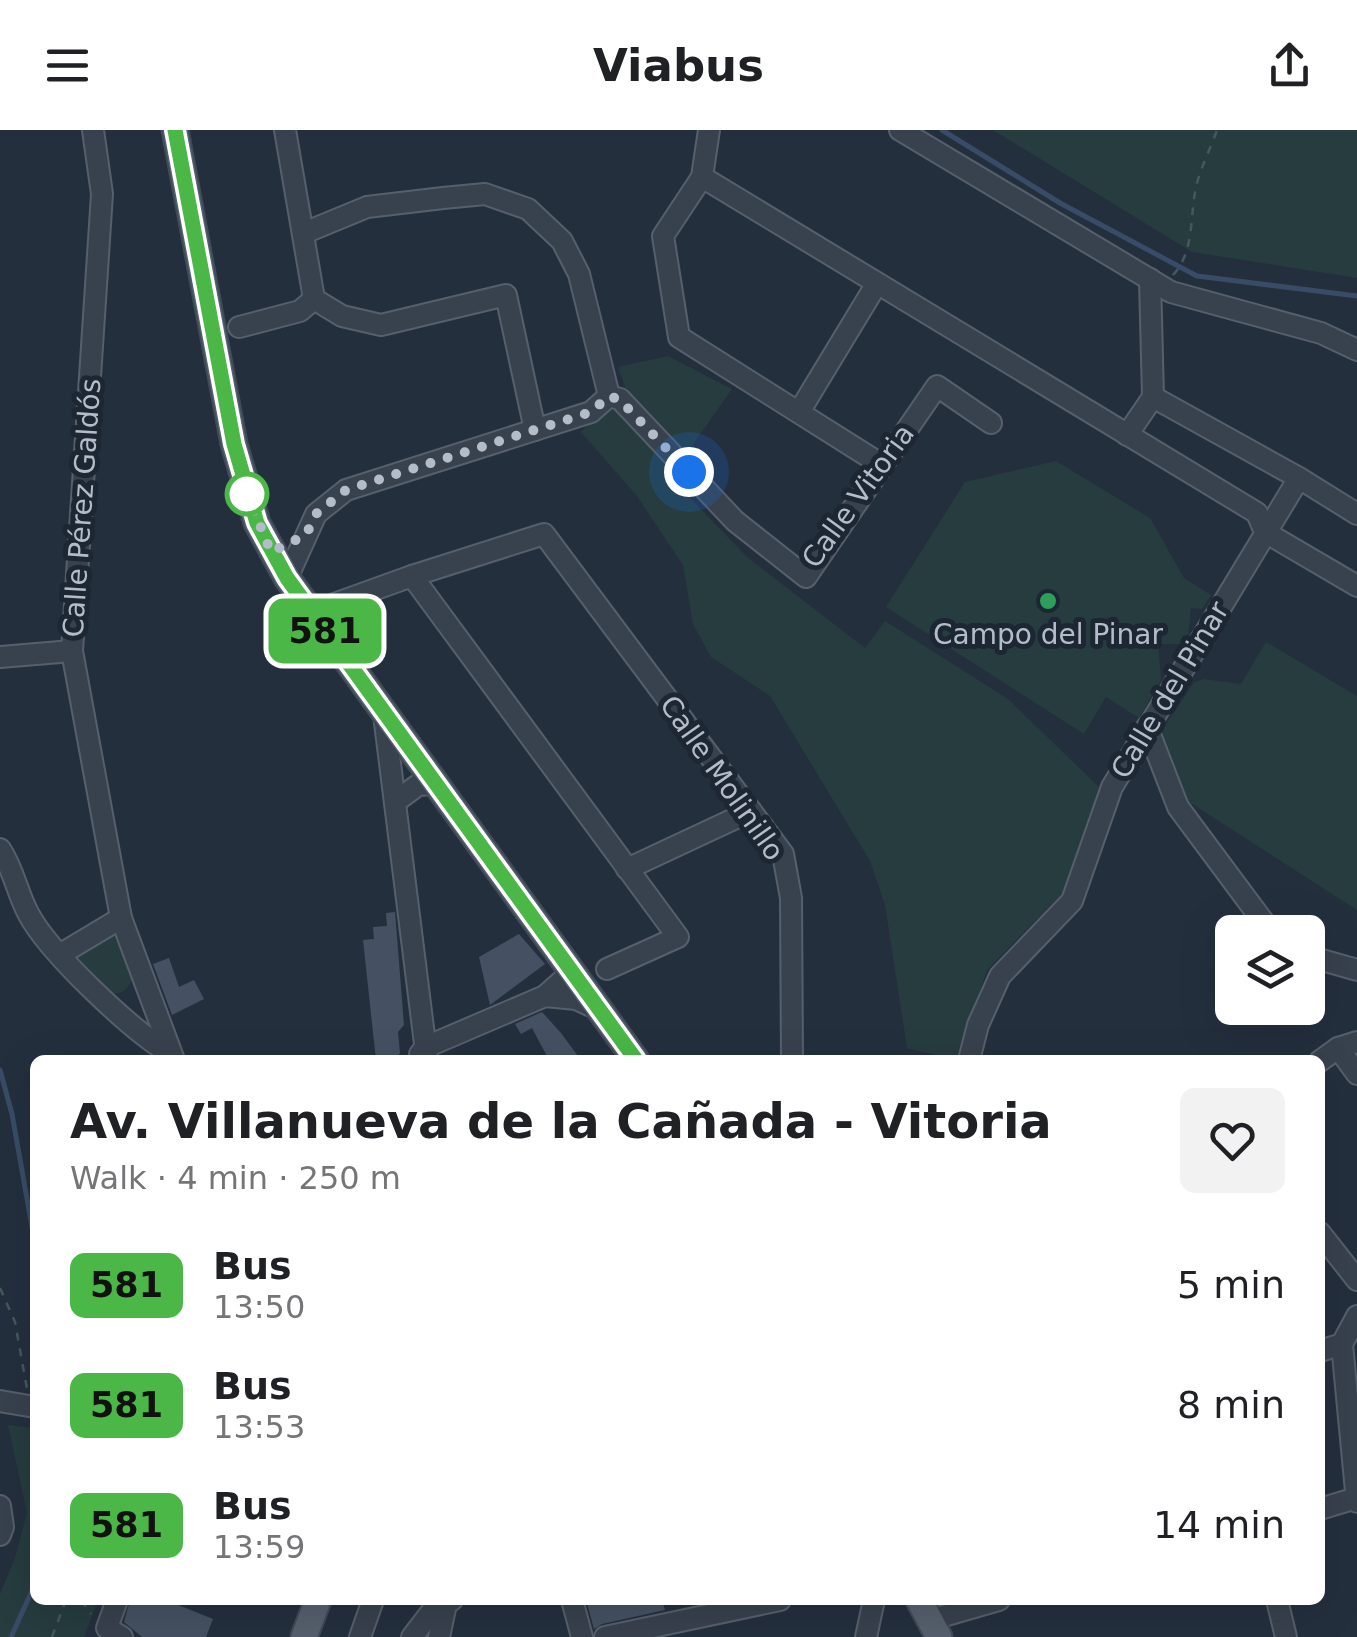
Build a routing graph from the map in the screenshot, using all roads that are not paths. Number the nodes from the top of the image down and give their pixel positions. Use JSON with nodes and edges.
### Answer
{"nodes":[{"id":1,"x":93,"y":130,"type":"edge"},
{"id":2,"x":175,"y":130,"type":"edge"},
{"id":3,"x":285,"y":130,"type":"edge"},
{"id":4,"x":709,"y":130,"type":"edge"},
{"id":5,"x":900,"y":130,"type":"edge"},
{"id":6,"x":702,"y":176,"type":"junction"},
{"id":7,"x":304,"y":233,"type":"junction"},
{"id":8,"x":1156,"y":283,"type":"junction"},
{"id":9,"x":876,"y":285,"type":"junction"},
{"id":10,"x":314,"y":299,"type":"junction"},
{"id":11,"x":239,"y":328,"type":"dead end"},
{"id":12,"x":1357,"y":350,"type":"edge"},
{"id":13,"x":609,"y":396,"type":"junction"},
{"id":14,"x":1153,"y":397,"type":"junction"},
{"id":15,"x":799,"y":412,"type":"junction"},
{"id":16,"x":991,"y":423,"type":"dead end"},
{"id":17,"x":535,"y":430,"type":"junction"},
{"id":18,"x":1128,"y":436,"type":"junction"},
{"id":19,"x":882,"y":465,"type":"junction"},
{"id":20,"x":1299,"y":478,"type":"junction"},
{"id":21,"x":1357,"y":514,"type":"edge"},
{"id":22,"x":1265,"y":532,"type":"junction"},
{"id":23,"x":306,"y":535,"type":"junction"},
{"id":24,"x":271,"y":552,"type":"junction"},
{"id":25,"x":412,"y":576,"type":"junction"},
{"id":26,"x":287,"y":578,"type":"junction"},
{"id":27,"x":1357,"y":586,"type":"edge"},
{"id":28,"x":312,"y":612,"type":"junction"},
{"id":29,"x":72,"y":652,"type":"junction"},
{"id":30,"x":0,"y":657,"type":"edge"},
{"id":31,"x":384,"y":712,"type":"junction"},
{"id":32,"x":1146,"y":727,"type":"junction"},
{"id":33,"x":436,"y":784,"type":"junction"},
{"id":34,"x":395,"y":802,"type":"junction"},
{"id":35,"x":751,"y":811,"type":"junction"},
{"id":36,"x":0,"y":849,"type":"edge"},
{"id":37,"x":627,"y":868,"type":"junction"},
{"id":38,"x":1258,"y":915,"type":"edge"},
{"id":39,"x":121,"y":918,"type":"junction"},
{"id":40,"x":61,"y":954,"type":"junction"},
{"id":41,"x":1325,"y":961,"type":"edge"},
{"id":42,"x":607,"y":969,"type":"dead end"},
{"id":43,"x":1357,"y":970,"type":"edge"},
{"id":44,"x":573,"y":971,"type":"junction"},
{"id":45,"x":545,"y":996,"type":"junction"},
{"id":46,"x":602,"y":1010,"type":"junction"},
{"id":47,"x":1348,"y":1045,"type":"edge"},
{"id":48,"x":169,"y":1055,"type":"edge"},
{"id":49,"x":171,"y":1055,"type":"edge"},
{"id":50,"x":423,"y":1055,"type":"edge"},
{"id":51,"x":425,"y":1055,"type":"edge"},
{"id":52,"x":633,"y":1055,"type":"edge"},
{"id":53,"x":792,"y":1055,"type":"edge"},
{"id":54,"x":969,"y":1055,"type":"edge"},
{"id":55,"x":1325,"y":1058,"type":"edge"},
{"id":56,"x":1357,"y":1074,"type":"edge"},
{"id":57,"x":1325,"y":1239,"type":"edge"},
{"id":58,"x":1357,"y":1280,"type":"edge"},
{"id":59,"x":1357,"y":1316,"type":"edge"},
{"id":60,"x":1342,"y":1344,"type":"junction"},
{"id":61,"x":1325,"y":1349,"type":"edge"},
{"id":62,"x":1351,"y":1368,"type":"edge"},
{"id":63,"x":0,"y":1401,"type":"edge"},
{"id":64,"x":30,"y":1406,"type":"edge"},
{"id":65,"x":1357,"y":1500,"type":"edge"},
{"id":66,"x":1325,"y":1508,"type":"edge"},
{"id":67,"x":115,"y":1605,"type":"edge"},
{"id":68,"x":316,"y":1605,"type":"edge"},
{"id":69,"x":371,"y":1605,"type":"edge"},
{"id":70,"x":440,"y":1605,"type":"edge"},
{"id":71,"x":441,"y":1605,"type":"edge"},
{"id":72,"x":573,"y":1605,"type":"edge"},
{"id":73,"x":735,"y":1605,"type":"edge"},
{"id":74,"x":873,"y":1605,"type":"edge"},
{"id":75,"x":981,"y":1605,"type":"edge"},
{"id":76,"x":1278,"y":1605,"type":"edge"},
{"id":77,"x":929,"y":1619,"type":"edge"},
{"id":78,"x":669,"y":1630,"type":"edge"},
{"id":79,"x":122,"y":1637,"type":"edge"},
{"id":80,"x":304,"y":1637,"type":"edge"},
{"id":81,"x":360,"y":1637,"type":"edge"},
{"id":82,"x":412,"y":1637,"type":"edge"},
{"id":83,"x":439,"y":1637,"type":"edge"},
{"id":84,"x":560,"y":1637,"type":"edge"},
{"id":85,"x":580,"y":1637,"type":"edge"},
{"id":86,"x":605,"y":1637,"type":"edge"},
{"id":87,"x":866,"y":1637,"type":"edge"},
{"id":88,"x":1286,"y":1637,"type":"edge"}],
"edges":[{"from":1,"to":29,"type":"street","name":"Calle Pérez Galdós"},
{"from":2,"to":24,"type":"main road"},
{"from":3,"to":7,"type":"street"},
{"from":4,"to":6,"type":"street"},
{"from":5,"to":8,"type":"street"},
{"from":6,"to":9,"type":"street"},
{"from":6,"to":15,"type":"street"},
{"from":7,"to":10,"type":"street"},
{"from":7,"to":13,"type":"street"},
{"from":8,"to":12,"type":"street"},
{"from":8,"to":14,"type":"street"},
{"from":9,"to":15,"type":"street"},
{"from":9,"to":18,"type":"street"},
{"from":10,"to":11,"type":"street"},
{"from":10,"to":17,"type":"street"},
{"from":13,"to":17,"type":"street"},
{"from":13,"to":19,"type":"street","name":"Calle Vitoria"},
{"from":14,"to":18,"type":"street"},
{"from":14,"to":20,"type":"street"},
{"from":15,"to":19,"type":"street"},
{"from":16,"to":19,"type":"street","name":"Calle Vitoria"},
{"from":17,"to":23,"type":"street"},
{"from":18,"to":22,"type":"street"},
{"from":20,"to":21,"type":"street"},
{"from":20,"to":22,"type":"street","name":"Calle del Pinar"},
{"from":22,"to":27,"type":"street"},
{"from":22,"to":32,"type":"street","name":"Calle del Pinar"},
{"from":23,"to":24,"type":"street"},
{"from":23,"to":26,"type":"street"},
{"from":24,"to":26,"type":"main road"},
{"from":25,"to":28,"type":"street"},
{"from":25,"to":35,"type":"street","name":"Calle Molinillo"},
{"from":25,"to":37,"type":"street"},
{"from":26,"to":28,"type":"main road"},
{"from":28,"to":31,"type":"main road"},
{"from":29,"to":30,"type":"street"},
{"from":29,"to":39,"type":"street","name":"Calle Pérez Galdós"},
{"from":31,"to":33,"type":"main road"},
{"from":31,"to":34,"type":"street"},
{"from":32,"to":38,"type":"street"},
{"from":32,"to":54,"type":"street","name":"Calle del Pinar"},
{"from":33,"to":34,"type":"street"},
{"from":33,"to":44,"type":"main road"},
{"from":34,"to":50,"type":"street"},
{"from":35,"to":37,"type":"street"},
{"from":35,"to":53,"type":"street","name":"Calle Molinillo"},
{"from":36,"to":40,"type":"street"},
{"from":37,"to":42,"type":"street"},
{"from":39,"to":40,"type":"street"},
{"from":39,"to":49,"type":"street","name":"Calle Pérez Galdós"},
{"from":40,"to":48,"type":"street"},
{"from":41,"to":43,"type":"street"},
{"from":44,"to":45,"type":"street"},
{"from":44,"to":46,"type":"main road"},
{"from":45,"to":46,"type":"street"},
{"from":45,"to":51,"type":"street"},
{"from":46,"to":52,"type":"main road"},
{"from":47,"to":55,"type":"street"},
{"from":47,"to":56,"type":"street"},
{"from":57,"to":58,"type":"street"},
{"from":59,"to":60,"type":"street"},
{"from":60,"to":61,"type":"street"},
{"from":60,"to":62,"type":"street"},
{"from":62,"to":65,"type":"street"},
{"from":63,"to":64,"type":"street"},
{"from":65,"to":66,"type":"street"},
{"from":67,"to":79,"type":"street"},
{"from":68,"to":80,"type":"main road"},
{"from":69,"to":81,"type":"street"},
{"from":70,"to":82,"type":"street"},
{"from":71,"to":83,"type":"street"},
{"from":72,"to":85,"type":"street"},
{"from":73,"to":78,"type":"street"},
{"from":74,"to":87,"type":"street"},
{"from":75,"to":77,"type":"street"},
{"from":76,"to":88,"type":"street"},
{"from":78,"to":86,"type":"street"},
{"from":84,"to":85,"type":"street"}]}
